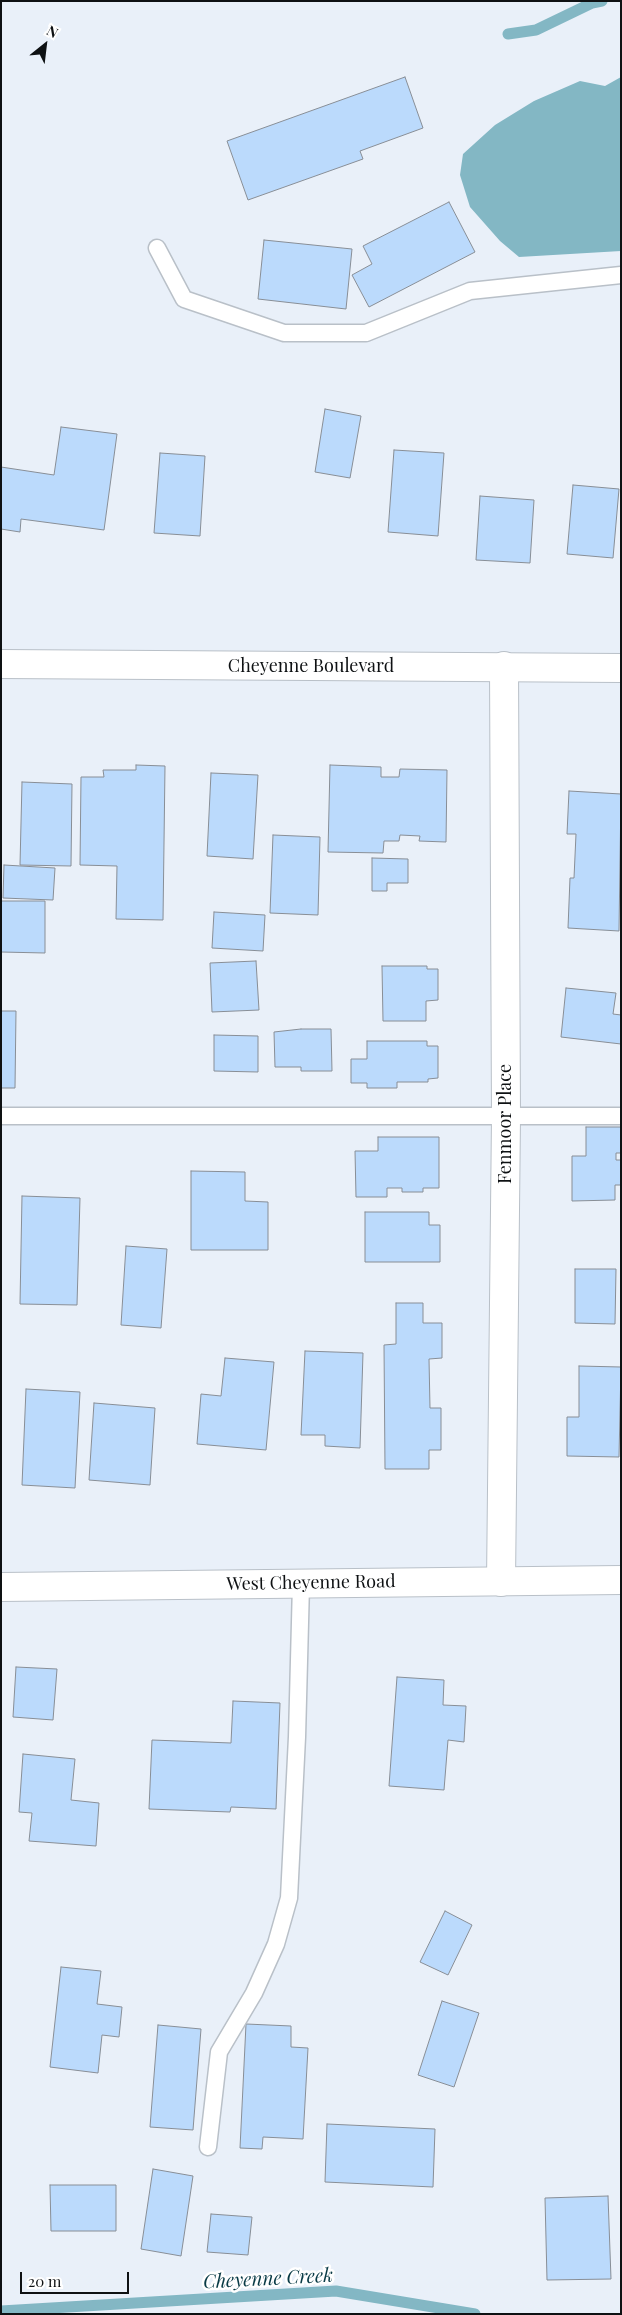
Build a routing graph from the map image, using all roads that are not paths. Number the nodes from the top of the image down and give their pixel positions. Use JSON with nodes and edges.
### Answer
{"nodes":[{"id":1,"x":156,"y":248,"type":"dead end"},
{"id":2,"x":621,"y":275,"type":"edge"},
{"id":3,"x":1,"y":664,"type":"edge"},
{"id":4,"x":504,"y":666,"type":"junction"},
{"id":5,"x":621,"y":668,"type":"edge"},
{"id":6,"x":1,"y":1116,"type":"edge"},
{"id":7,"x":621,"y":1116,"type":"edge"},
{"id":8,"x":506,"y":1117,"type":"junction"},
{"id":9,"x":621,"y":1580,"type":"edge"},
{"id":10,"x":502,"y":1582,"type":"junction"},
{"id":11,"x":301,"y":1584,"type":"junction"},
{"id":12,"x":1,"y":1586,"type":"edge"},
{"id":13,"x":208,"y":2147,"type":"dead end"}],
"edges":[{"from":1,"to":2,"type":"lane"},
{"from":3,"to":4,"type":"main road","name":"Cheyenne Boulevard"},
{"from":4,"to":5,"type":"main road","name":"Cheyenne Boulevard"},
{"from":4,"to":8,"type":"main road","name":"Fenmoor Place"},
{"from":6,"to":8,"type":"lane"},
{"from":7,"to":8,"type":"lane"},
{"from":8,"to":10,"type":"main road","name":"Fenmoor Place"},
{"from":9,"to":10,"type":"main road","name":"West Cheyenne Road"},
{"from":10,"to":11,"type":"main road","name":"West Cheyenne Road"},
{"from":11,"to":12,"type":"main road","name":"West Cheyenne Road"},
{"from":11,"to":13,"type":"lane"}]}
